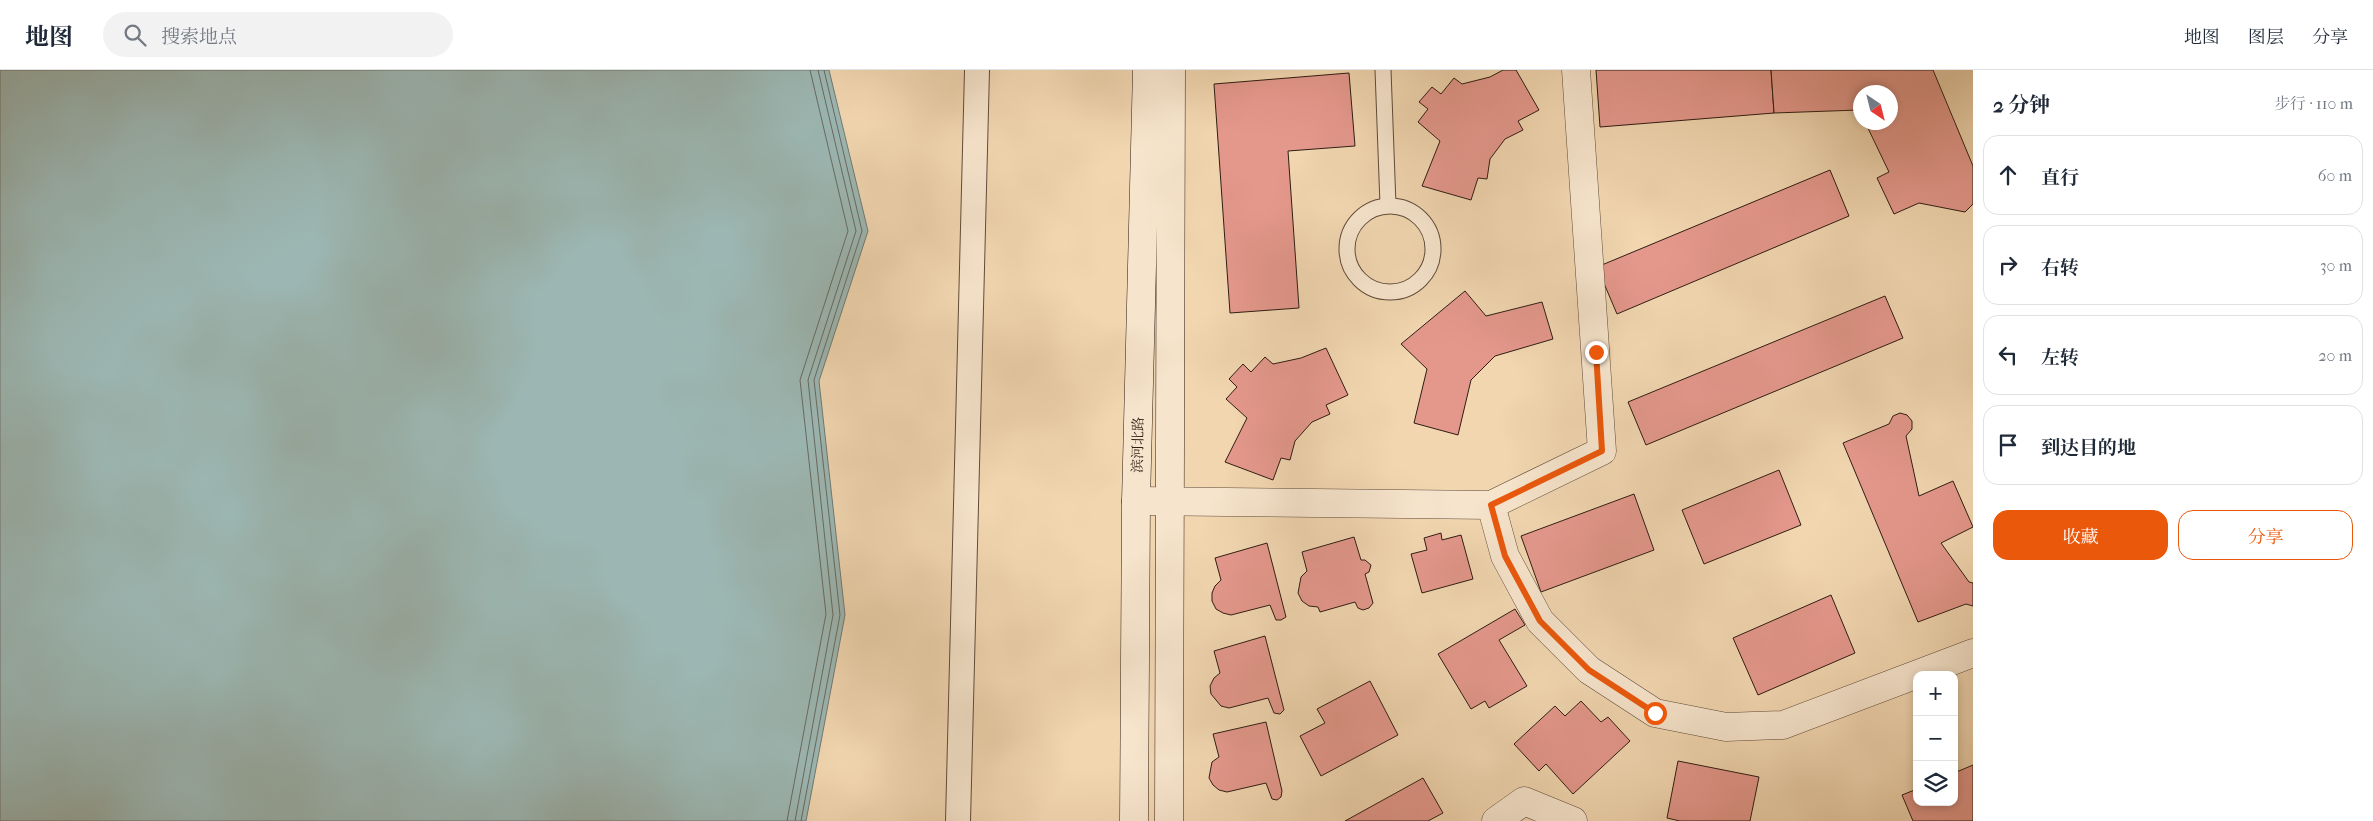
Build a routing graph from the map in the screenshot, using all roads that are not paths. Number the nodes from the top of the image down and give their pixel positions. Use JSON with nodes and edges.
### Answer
{"nodes":[{"id":1,"x":977,"y":70,"type":"edge"},
{"id":2,"x":1147,"y":70,"type":"edge"},
{"id":3,"x":1171,"y":70,"type":"edge"},
{"id":4,"x":1383,"y":70,"type":"edge"},
{"id":5,"x":1576,"y":70,"type":"edge"},
{"id":6,"x":1388,"y":205,"type":"junction"},
{"id":7,"x":1136,"y":501,"type":"junction"},
{"id":8,"x":1170,"y":501,"type":"junction"},
{"id":9,"x":1491,"y":505,"type":"junction"},
{"id":10,"x":1973,"y":653,"type":"edge"},
{"id":11,"x":958,"y":821,"type":"edge"},
{"id":12,"x":1134,"y":821,"type":"edge"},
{"id":13,"x":1169,"y":821,"type":"edge"},
{"id":14,"x":1496,"y":821,"type":"edge"},
{"id":15,"x":1573,"y":821,"type":"edge"}],
"edges":[{"from":1,"to":11,"type":"street"},
{"from":2,"to":7,"type":"street","name":"滨河北路"},
{"from":3,"to":8,"type":"street"},
{"from":4,"to":6,"type":"lane"},
{"from":5,"to":9,"type":"street"},
{"from":6,"to":6,"type":"lane"},
{"from":7,"to":8,"type":"street"},
{"from":7,"to":12,"type":"street","name":"滨河北路"},
{"from":8,"to":9,"type":"street"},
{"from":8,"to":13,"type":"street"},
{"from":9,"to":10,"type":"street"},
{"from":14,"to":15,"type":"street"}]}
